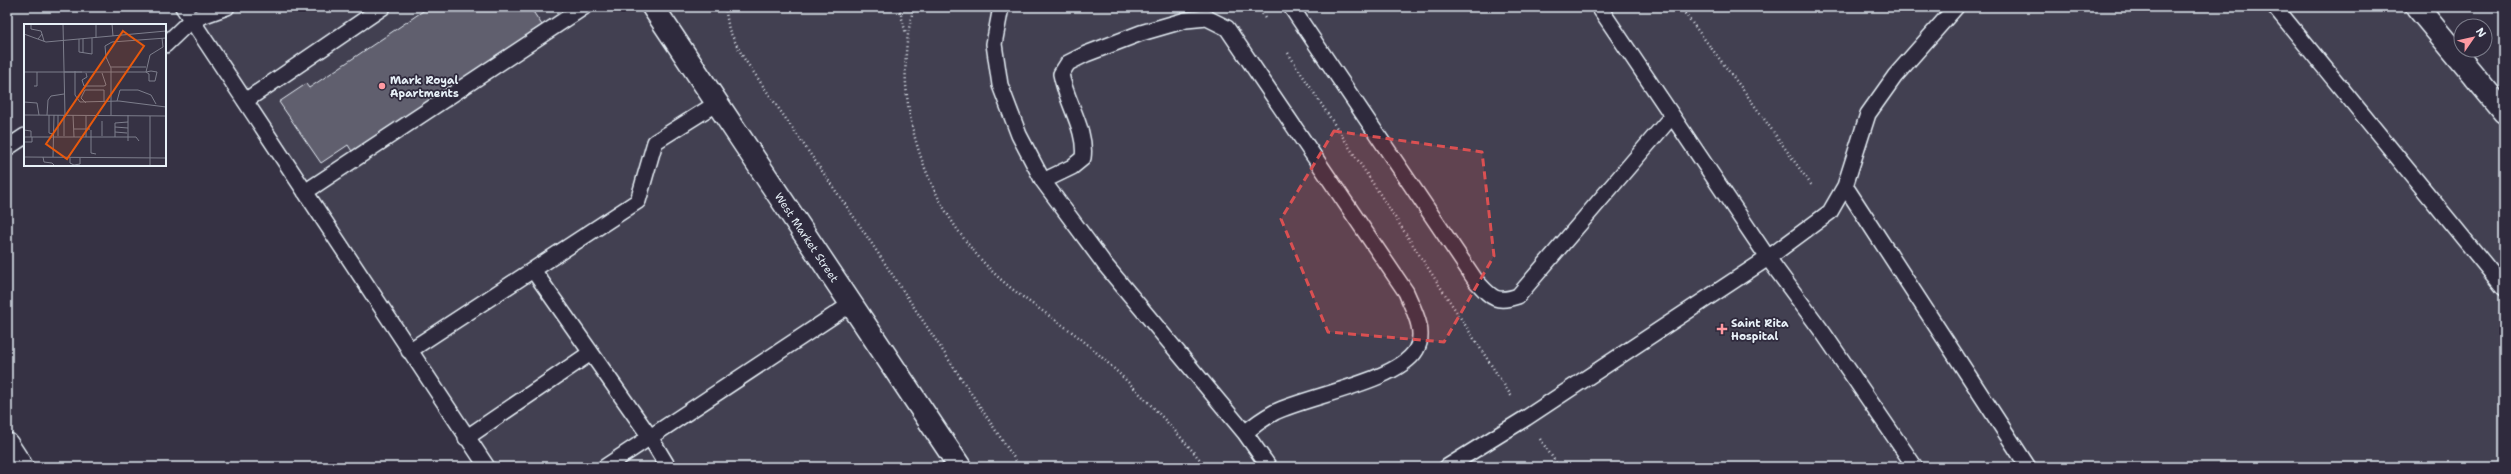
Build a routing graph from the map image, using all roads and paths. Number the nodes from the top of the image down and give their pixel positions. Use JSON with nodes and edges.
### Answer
{"nodes":[{"id":1,"x":183,"y":7,"type":"edge"},
{"id":2,"x":227,"y":7,"type":"edge"},
{"id":3,"x":383,"y":7,"type":"edge"},
{"id":4,"x":584,"y":7,"type":"edge"},
{"id":5,"x":653,"y":7,"type":"edge"},
{"id":6,"x":725,"y":7,"type":"edge"},
{"id":7,"x":899,"y":7,"type":"edge"},
{"id":8,"x":914,"y":7,"type":"edge"},
{"id":9,"x":1001,"y":7,"type":"edge"},
{"id":10,"x":1258,"y":7,"type":"edge"},
{"id":11,"x":1291,"y":7,"type":"edge"},
{"id":12,"x":1599,"y":7,"type":"edge"},
{"id":13,"x":1680,"y":7,"type":"edge"},
{"id":14,"x":1956,"y":7,"type":"edge"},
{"id":15,"x":2275,"y":7,"type":"edge"},
{"id":16,"x":2417,"y":7,"type":"edge"},
{"id":17,"x":191,"y":20,"type":"junction"},
{"id":18,"x":1271,"y":27,"type":"dead end"},
{"id":19,"x":907,"y":35,"type":"junction"},
{"id":20,"x":166,"y":44,"type":"edge"},
{"id":21,"x":1284,"y":47,"type":"dead end"},
{"id":22,"x":245,"y":101,"type":"junction"},
{"id":23,"x":718,"y":103,"type":"junction"},
{"id":24,"x":2504,"y":112,"type":"edge"},
{"id":25,"x":1672,"y":116,"type":"junction"},
{"id":26,"x":24,"y":137,"type":"edge"},
{"id":27,"x":7,"y":148,"type":"edge"},
{"id":28,"x":1043,"y":181,"type":"junction"},
{"id":29,"x":1812,"y":186,"type":"dead end"},
{"id":30,"x":1845,"y":186,"type":"junction"},
{"id":31,"x":304,"y":192,"type":"junction"},
{"id":32,"x":1768,"y":258,"type":"junction"},
{"id":33,"x":533,"y":270,"type":"junction"},
{"id":34,"x":2504,"y":288,"type":"edge"},
{"id":35,"x":851,"y":304,"type":"junction"},
{"id":36,"x":409,"y":351,"type":"junction"},
{"id":37,"x":589,"y":354,"type":"junction"},
{"id":38,"x":1526,"y":418,"type":"junction"},
{"id":39,"x":1245,"y":433,"type":"junction"},
{"id":40,"x":650,"y":437,"type":"junction"},
{"id":41,"x":466,"y":438,"type":"junction"},
{"id":42,"x":7,"y":444,"type":"edge"},
{"id":43,"x":22,"y":467,"type":"edge"},
{"id":44,"x":487,"y":467,"type":"edge"},
{"id":45,"x":605,"y":467,"type":"edge"},
{"id":46,"x":668,"y":467,"type":"edge"},
{"id":47,"x":960,"y":467,"type":"edge"},
{"id":48,"x":1020,"y":467,"type":"edge"},
{"id":49,"x":1206,"y":467,"type":"edge"},
{"id":50,"x":1269,"y":467,"type":"edge"},
{"id":51,"x":1447,"y":467,"type":"edge"},
{"id":52,"x":1559,"y":467,"type":"edge"},
{"id":53,"x":1915,"y":467,"type":"edge"},
{"id":54,"x":2028,"y":467,"type":"edge"}],
"edges":[{"from":1,"to":17,"type":"lane"},
{"from":2,"to":17,"type":"lane"},
{"from":3,"to":22,"type":"lane"},
{"from":4,"to":31,"type":"lane"},
{"from":5,"to":23,"type":"street","name":"West Market Street"},
{"from":6,"to":48,"type":"path"},
{"from":7,"to":19,"type":"path"},
{"from":8,"to":19,"type":"path"},
{"from":9,"to":28,"type":"lane"},
{"from":10,"to":18,"type":"path"},
{"from":11,"to":25,"type":"lane"},
{"from":12,"to":25,"type":"lane"},
{"from":13,"to":29,"type":"path"},
{"from":14,"to":30,"type":"lane"},
{"from":15,"to":34,"type":"lane"},
{"from":16,"to":24,"type":"street"},
{"from":17,"to":20,"type":"lane"},
{"from":17,"to":22,"type":"lane"},
{"from":19,"to":49,"type":"path"},
{"from":21,"to":38,"type":"path"},
{"from":22,"to":31,"type":"lane"},
{"from":23,"to":33,"type":"lane"},
{"from":23,"to":35,"type":"street","name":"West Market Street"},
{"from":25,"to":32,"type":"lane"},
{"from":26,"to":27,"type":"lane"},
{"from":28,"to":39,"type":"lane"},
{"from":28,"to":39,"type":"lane"},
{"from":30,"to":32,"type":"lane"},
{"from":30,"to":54,"type":"lane"},
{"from":31,"to":36,"type":"lane"},
{"from":32,"to":38,"type":"lane"},
{"from":32,"to":53,"type":"lane"},
{"from":33,"to":36,"type":"lane"},
{"from":33,"to":37,"type":"lane"},
{"from":35,"to":40,"type":"lane"},
{"from":35,"to":47,"type":"street","name":"West Market Street"},
{"from":36,"to":41,"type":"lane"},
{"from":37,"to":40,"type":"lane"},
{"from":37,"to":41,"type":"lane"},
{"from":38,"to":51,"type":"lane"},
{"from":38,"to":52,"type":"path"},
{"from":39,"to":50,"type":"lane"},
{"from":40,"to":45,"type":"lane"},
{"from":40,"to":46,"type":"lane"},
{"from":41,"to":44,"type":"lane"},
{"from":42,"to":43,"type":"street"}]}
